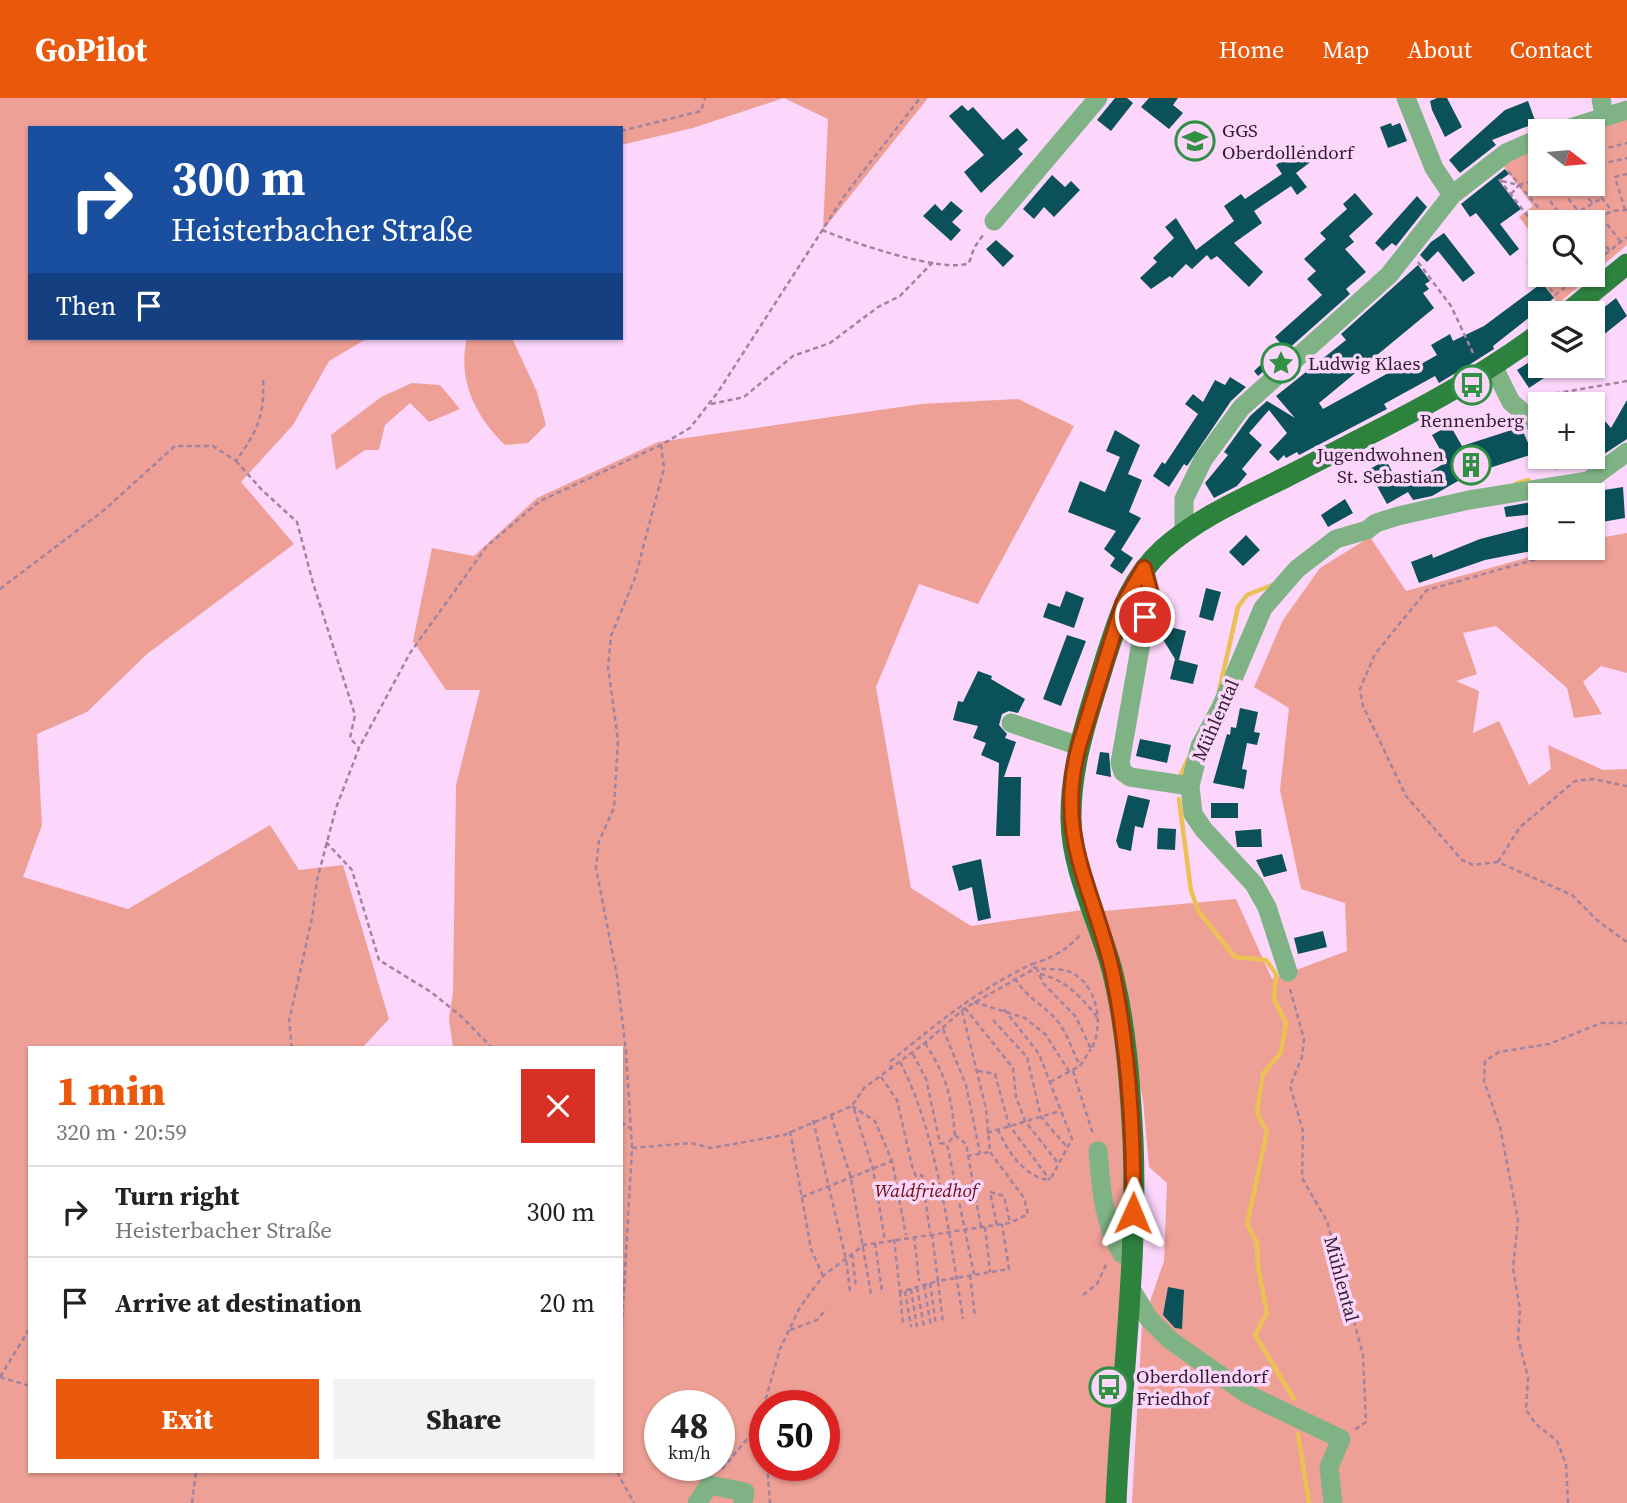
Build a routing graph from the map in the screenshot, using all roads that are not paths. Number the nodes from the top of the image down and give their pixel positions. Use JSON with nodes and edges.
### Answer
{"nodes":[{"id":1,"x":1098,"y":98,"type":"edge"},
{"id":2,"x":1406,"y":98,"type":"edge"},
{"id":3,"x":1602,"y":108,"type":"edge"},
{"id":4,"x":1627,"y":110,"type":"edge"},
{"id":5,"x":1582,"y":119,"type":"edge"},
{"id":6,"x":1528,"y":146,"type":"edge"},
{"id":7,"x":1452,"y":195,"type":"junction"},
{"id":8,"x":993,"y":221,"type":"road end"},
{"id":9,"x":1618,"y":257,"type":"edge"},
{"id":10,"x":1578,"y":301,"type":"edge"},
{"id":11,"x":1528,"y":342,"type":"edge"},
{"id":12,"x":1488,"y":371,"type":"junction"},
{"id":13,"x":1528,"y":417,"type":"edge"},
{"id":14,"x":1627,"y":452,"type":"edge"},
{"id":15,"x":1184,"y":532,"type":"junction"},
{"id":16,"x":1144,"y":568,"type":"junction"},
{"id":17,"x":1011,"y":723,"type":"dead end"},
{"id":18,"x":1079,"y":746,"type":"junction"},
{"id":19,"x":1190,"y":786,"type":"junction"},
{"id":20,"x":1288,"y":972,"type":"road end"},
{"id":21,"x":1098,"y":1151,"type":"road end"},
{"id":22,"x":1133,"y":1257,"type":"junction"},
{"id":23,"x":1131,"y":1289,"type":"junction"},
{"id":24,"x":697,"y":1503,"type":"edge"},
{"id":25,"x":743,"y":1503,"type":"edge"},
{"id":26,"x":1116,"y":1503,"type":"edge"},
{"id":27,"x":1332,"y":1503,"type":"edge"}],
"edges":[{"from":1,"to":8,"type":"street"},
{"from":2,"to":7,"type":"street"},
{"from":3,"to":4,"type":"street"},
{"from":3,"to":5,"type":"street"},
{"from":6,"to":7,"type":"street"},
{"from":7,"to":15,"type":"street"},
{"from":9,"to":10,"type":"main road"},
{"from":11,"to":12,"type":"main road"},
{"from":12,"to":13,"type":"street"},
{"from":12,"to":15,"type":"main road"},
{"from":14,"to":19,"type":"street","name":"Mühlental"},
{"from":15,"to":16,"type":"main road"},
{"from":16,"to":18,"type":"main road"},
{"from":16,"to":19,"type":"street"},
{"from":17,"to":18,"type":"street"},
{"from":18,"to":22,"type":"main road"},
{"from":19,"to":20,"type":"street","name":"Mühlental"},
{"from":21,"to":22,"type":"street"},
{"from":22,"to":23,"type":"main road"},
{"from":23,"to":26,"type":"main road"},
{"from":23,"to":27,"type":"street"},
{"from":24,"to":25,"type":"street"}]}
